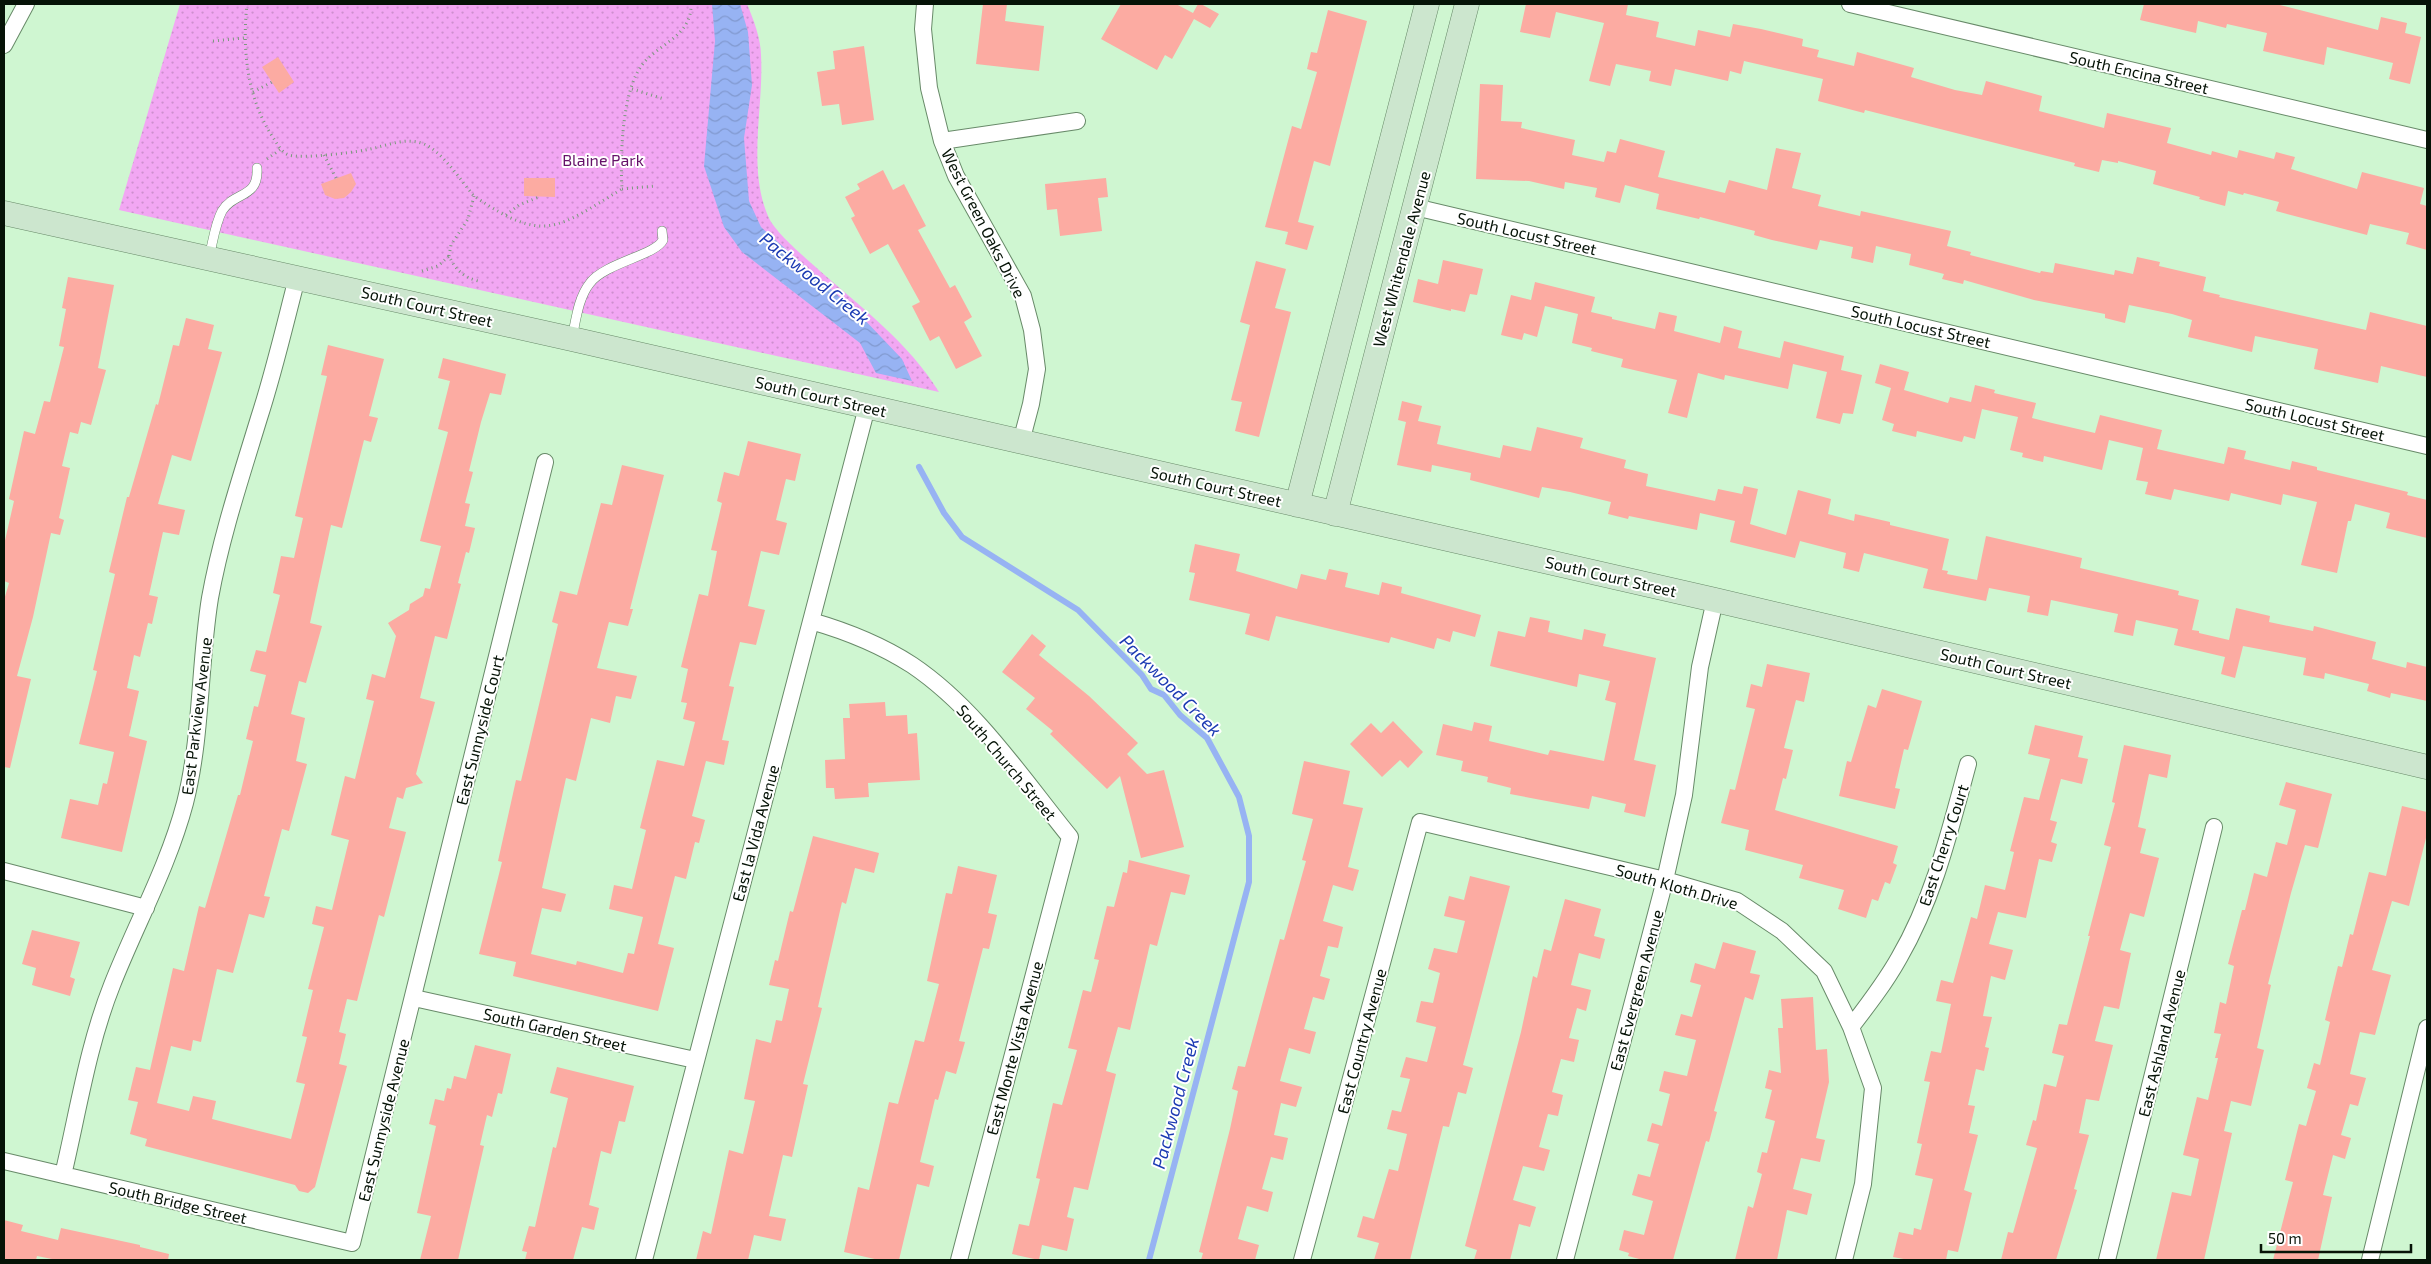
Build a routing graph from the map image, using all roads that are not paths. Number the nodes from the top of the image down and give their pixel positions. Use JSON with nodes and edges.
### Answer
{"nodes":[{"id":1,"x":26,"y":4,"type":"edge"},
{"id":2,"x":925,"y":4,"type":"edge"},
{"id":3,"x":1427,"y":4,"type":"edge"},
{"id":4,"x":1468,"y":4,"type":"edge"},
{"id":5,"x":1850,"y":4,"type":"edge"},
{"id":6,"x":4,"y":45,"type":"edge"},
{"id":7,"x":1076,"y":121,"type":"dead end"},
{"id":8,"x":2427,"y":140,"type":"edge"},
{"id":9,"x":942,"y":141,"type":"junction"},
{"id":10,"x":257,"y":168,"type":"dead end"},
{"id":11,"x":1415,"y":207,"type":"junction"},
{"id":12,"x":4,"y":212,"type":"edge"},
{"id":13,"x":662,"y":231,"type":"dead end"},
{"id":14,"x":209,"y":257,"type":"junction"},
{"id":15,"x":297,"y":278,"type":"junction"},
{"id":16,"x":572,"y":339,"type":"junction"},
{"id":17,"x":867,"y":407,"type":"junction"},
{"id":18,"x":1021,"y":442,"type":"junction"},
{"id":19,"x":2427,"y":446,"type":"edge"},
{"id":20,"x":545,"y":462,"type":"dead end"},
{"id":21,"x":1296,"y":504,"type":"junction"},
{"id":22,"x":1335,"y":514,"type":"junction"},
{"id":23,"x":1715,"y":600,"type":"junction"},
{"id":24,"x":811,"y":621,"type":"junction"},
{"id":25,"x":1968,"y":764,"type":"dead end"},
{"id":26,"x":2427,"y":767,"type":"edge"},
{"id":27,"x":1420,"y":822,"type":"joint"},
{"id":28,"x":2214,"y":826,"type":"dead end"},
{"id":29,"x":1070,"y":837,"type":"joint"},
{"id":30,"x":4,"y":871,"type":"edge"},
{"id":31,"x":1665,"y":880,"type":"junction"},
{"id":32,"x":146,"y":908,"type":"junction"},
{"id":33,"x":414,"y":998,"type":"junction"},
{"id":34,"x":1851,"y":1027,"type":"junction"},
{"id":35,"x":2427,"y":1028,"type":"edge"},
{"id":36,"x":695,"y":1060,"type":"junction"},
{"id":37,"x":2422,"y":1067,"type":"edge"},
{"id":38,"x":4,"y":1161,"type":"edge"},
{"id":39,"x":63,"y":1175,"type":"junction"},
{"id":40,"x":352,"y":1243,"type":"joint"},
{"id":41,"x":644,"y":1260,"type":"edge"},
{"id":42,"x":958,"y":1260,"type":"edge"},
{"id":43,"x":1302,"y":1260,"type":"edge"},
{"id":44,"x":1565,"y":1260,"type":"edge"},
{"id":45,"x":1844,"y":1260,"type":"edge"},
{"id":46,"x":2107,"y":1260,"type":"edge"},
{"id":47,"x":2370,"y":1260,"type":"edge"}],
"edges":[{"from":1,"to":6,"type":"street"},
{"from":2,"to":9,"type":"street","name":"West Green Oaks Drive"},
{"from":3,"to":21,"type":"street"},
{"from":4,"to":11,"type":"street","name":"West Whitendale Avenue"},
{"from":5,"to":8,"type":"street","name":"South Encina Street"},
{"from":7,"to":9,"type":"street"},
{"from":9,"to":18,"type":"street","name":"West Green Oaks Drive"},
{"from":10,"to":14,"type":"lane"},
{"from":11,"to":19,"type":"street","name":"South Locust Street"},
{"from":11,"to":22,"type":"street","name":"West Whitendale Avenue"},
{"from":12,"to":14,"type":"street","name":"South Court Street"},
{"from":13,"to":16,"type":"lane"},
{"from":14,"to":15,"type":"street","name":"South Court Street"},
{"from":15,"to":16,"type":"street","name":"South Court Street"},
{"from":15,"to":32,"type":"street","name":"East Parkview Avenue"},
{"from":16,"to":17,"type":"street","name":"South Court Street"},
{"from":17,"to":18,"type":"street","name":"South Court Street"},
{"from":17,"to":24,"type":"street","name":"East la Vida Avenue"},
{"from":18,"to":21,"type":"street","name":"South Court Street"},
{"from":20,"to":33,"type":"street","name":"East Sunnyside Court"},
{"from":21,"to":22,"type":"street","name":"South Court Street"},
{"from":22,"to":23,"type":"street","name":"South Court Street"},
{"from":23,"to":26,"type":"street","name":"South Court Street"},
{"from":23,"to":31,"type":"street","name":"East Evergreen Avenue"},
{"from":24,"to":29,"type":"street","name":"South Church Street"},
{"from":24,"to":36,"type":"street","name":"East la Vida Avenue"},
{"from":25,"to":34,"type":"street","name":"East Cherry Court"},
{"from":27,"to":31,"type":"street","name":"South Kloth Drive"},
{"from":27,"to":43,"type":"street","name":"East Country Avenue"},
{"from":28,"to":46,"type":"street","name":"East Ashland Avenue"},
{"from":29,"to":42,"type":"street","name":"East Monte Vista Avenue"},
{"from":30,"to":32,"type":"street"},
{"from":31,"to":34,"type":"street","name":"South Kloth Drive"},
{"from":31,"to":44,"type":"street","name":"East Evergreen Avenue"},
{"from":32,"to":39,"type":"street","name":"East Parkview Avenue"},
{"from":33,"to":36,"type":"street","name":"South Garden Street"},
{"from":33,"to":40,"type":"street","name":"East Sunnyside Avenue"},
{"from":34,"to":45,"type":"street","name":"South Kloth Drive"},
{"from":35,"to":37,"type":"street"},
{"from":36,"to":41,"type":"street","name":"East la Vida Avenue"},
{"from":37,"to":47,"type":"street"},
{"from":38,"to":39,"type":"street","name":"South Bridge Street"},
{"from":39,"to":40,"type":"street","name":"South Bridge Street"}]}
